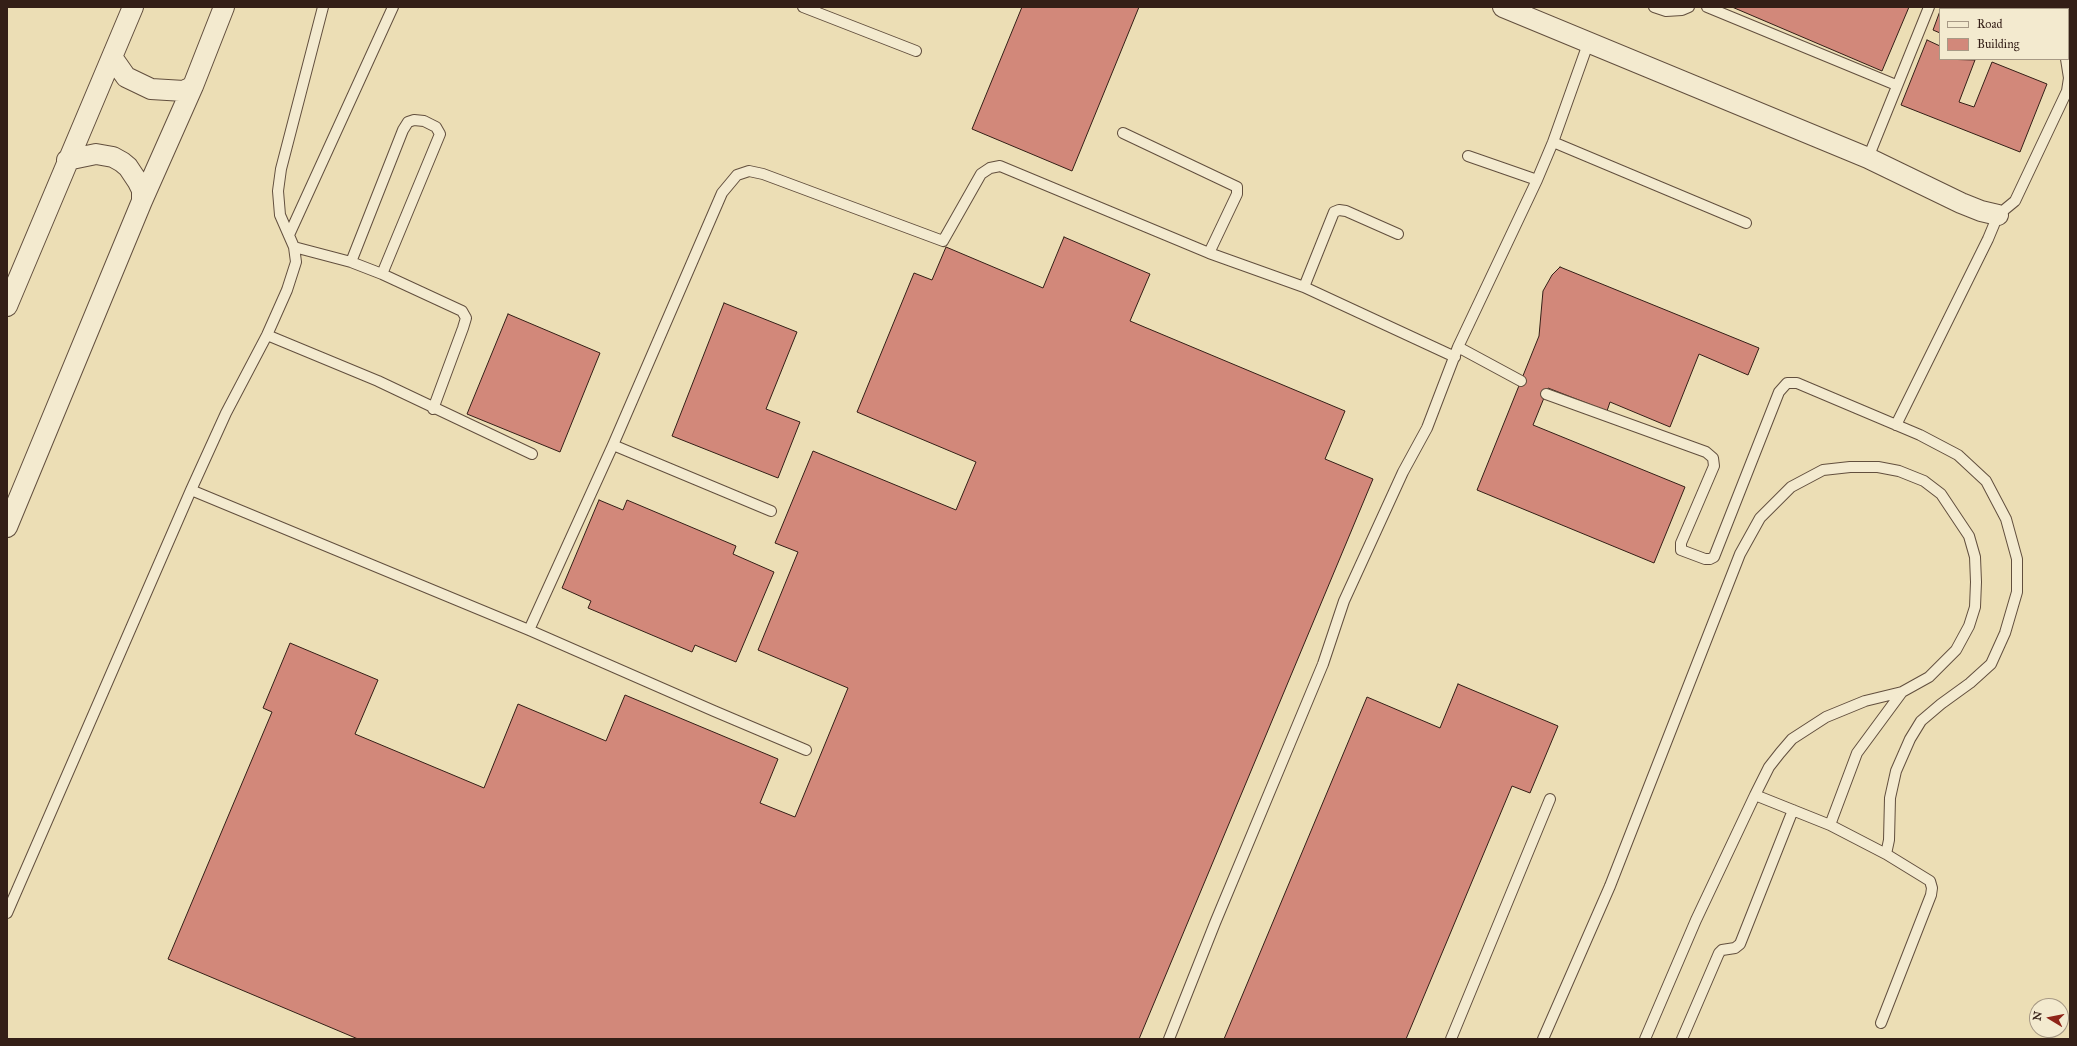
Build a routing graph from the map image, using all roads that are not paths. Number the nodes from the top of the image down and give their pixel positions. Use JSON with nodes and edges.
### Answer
{"nodes":[{"id":1,"x":133,"y":7,"type":"edge"},
{"id":2,"x":224,"y":7,"type":"edge"},
{"id":3,"x":322,"y":7,"type":"edge"},
{"id":4,"x":393,"y":7,"type":"edge"},
{"id":5,"x":803,"y":7,"type":"edge"},
{"id":6,"x":1503,"y":7,"type":"edge"},
{"id":7,"x":1654,"y":7,"type":"edge"},
{"id":8,"x":1689,"y":7,"type":"edge"},
{"id":9,"x":1707,"y":7,"type":"edge"},
{"id":10,"x":1929,"y":7,"type":"edge"},
{"id":11,"x":1589,"y":42,"type":"junction"},
{"id":12,"x":916,"y":51,"type":"dead end"},
{"id":13,"x":112,"y":57,"type":"junction"},
{"id":14,"x":2066,"y":60,"type":"edge"},
{"id":15,"x":1896,"y":85,"type":"junction"},
{"id":16,"x":193,"y":86,"type":"junction"},
{"id":17,"x":1123,"y":133,"type":"dead end"},
{"id":18,"x":1553,"y":142,"type":"junction"},
{"id":19,"x":1468,"y":156,"type":"dead end"},
{"id":20,"x":1868,"y":158,"type":"junction"},
{"id":21,"x":67,"y":160,"type":"junction"},
{"id":22,"x":1537,"y":180,"type":"junction"},
{"id":23,"x":142,"y":201,"type":"junction"},
{"id":24,"x":1998,"y":215,"type":"junction"},
{"id":25,"x":1746,"y":223,"type":"dead end"},
{"id":26,"x":1398,"y":234,"type":"dead end"},
{"id":27,"x":289,"y":235,"type":"junction"},
{"id":28,"x":294,"y":247,"type":"junction"},
{"id":29,"x":1209,"y":252,"type":"junction"},
{"id":30,"x":351,"y":262,"type":"junction"},
{"id":31,"x":382,"y":274,"type":"junction"},
{"id":32,"x":1304,"y":287,"type":"junction"},
{"id":33,"x":7,"y":306,"type":"edge"},
{"id":34,"x":267,"y":335,"type":"junction"},
{"id":35,"x":1458,"y":347,"type":"junction"},
{"id":36,"x":1455,"y":357,"type":"junction"},
{"id":37,"x":1521,"y":381,"type":"dead end"},
{"id":38,"x":1546,"y":394,"type":"dead end"},
{"id":39,"x":433,"y":409,"type":"junction"},
{"id":40,"x":1896,"y":425,"type":"junction"},
{"id":41,"x":613,"y":445,"type":"junction"},
{"id":42,"x":532,"y":454,"type":"dead end"},
{"id":43,"x":191,"y":490,"type":"junction"},
{"id":44,"x":771,"y":511,"type":"dead end"},
{"id":45,"x":7,"y":527,"type":"edge"},
{"id":46,"x":529,"y":630,"type":"junction"},
{"id":47,"x":1902,"y":692,"type":"junction"},
{"id":48,"x":806,"y":750,"type":"dead end"},
{"id":49,"x":1755,"y":795,"type":"junction"},
{"id":50,"x":1550,"y":799,"type":"dead end"},
{"id":51,"x":1793,"y":810,"type":"junction"},
{"id":52,"x":1830,"y":825,"type":"junction"},
{"id":53,"x":1886,"y":854,"type":"junction"},
{"id":54,"x":7,"y":913,"type":"edge"},
{"id":55,"x":1881,"y":1023,"type":"dead end"},
{"id":56,"x":1169,"y":1039,"type":"edge"},
{"id":57,"x":1451,"y":1039,"type":"edge"},
{"id":58,"x":1543,"y":1039,"type":"edge"},
{"id":59,"x":1645,"y":1039,"type":"edge"},
{"id":60,"x":1682,"y":1039,"type":"edge"}],
"edges":[{"from":1,"to":13,"type":"street"},
{"from":2,"to":16,"type":"street"},
{"from":3,"to":27,"type":"lane"},
{"from":4,"to":27,"type":"lane"},
{"from":5,"to":12,"type":"lane"},
{"from":6,"to":11,"type":"street"},
{"from":7,"to":8,"type":"lane"},
{"from":9,"to":15,"type":"lane"},
{"from":10,"to":15,"type":"lane"},
{"from":11,"to":18,"type":"lane"},
{"from":11,"to":20,"type":"street"},
{"from":13,"to":16,"type":"street"},
{"from":13,"to":21,"type":"street"},
{"from":14,"to":24,"type":"lane"},
{"from":15,"to":20,"type":"lane"},
{"from":16,"to":23,"type":"street"},
{"from":17,"to":29,"type":"lane"},
{"from":18,"to":22,"type":"lane"},
{"from":18,"to":25,"type":"lane"},
{"from":19,"to":22,"type":"lane"},
{"from":20,"to":24,"type":"street"},
{"from":21,"to":23,"type":"street"},
{"from":21,"to":33,"type":"street"},
{"from":22,"to":35,"type":"lane"},
{"from":23,"to":45,"type":"street"},
{"from":24,"to":40,"type":"lane"},
{"from":26,"to":32,"type":"lane"},
{"from":27,"to":28,"type":"lane"},
{"from":28,"to":30,"type":"lane"},
{"from":28,"to":34,"type":"lane"},
{"from":29,"to":32,"type":"lane"},
{"from":29,"to":41,"type":"lane"},
{"from":30,"to":31,"type":"lane"},
{"from":30,"to":31,"type":"lane"},
{"from":31,"to":39,"type":"lane"},
{"from":32,"to":36,"type":"lane"},
{"from":34,"to":39,"type":"lane"},
{"from":34,"to":43,"type":"lane"},
{"from":35,"to":36,"type":"lane"},
{"from":35,"to":37,"type":"lane"},
{"from":36,"to":56,"type":"lane"},
{"from":38,"to":40,"type":"lane"},
{"from":39,"to":42,"type":"lane"},
{"from":40,"to":53,"type":"lane"},
{"from":41,"to":44,"type":"lane"},
{"from":41,"to":46,"type":"lane"},
{"from":43,"to":46,"type":"lane"},
{"from":43,"to":54,"type":"lane"},
{"from":46,"to":48,"type":"lane"},
{"from":47,"to":49,"type":"lane"},
{"from":47,"to":52,"type":"lane"},
{"from":47,"to":58,"type":"lane"},
{"from":49,"to":51,"type":"lane"},
{"from":49,"to":59,"type":"lane"},
{"from":50,"to":57,"type":"lane"},
{"from":51,"to":52,"type":"lane"},
{"from":51,"to":60,"type":"lane"},
{"from":52,"to":53,"type":"lane"},
{"from":53,"to":55,"type":"lane"}]}
